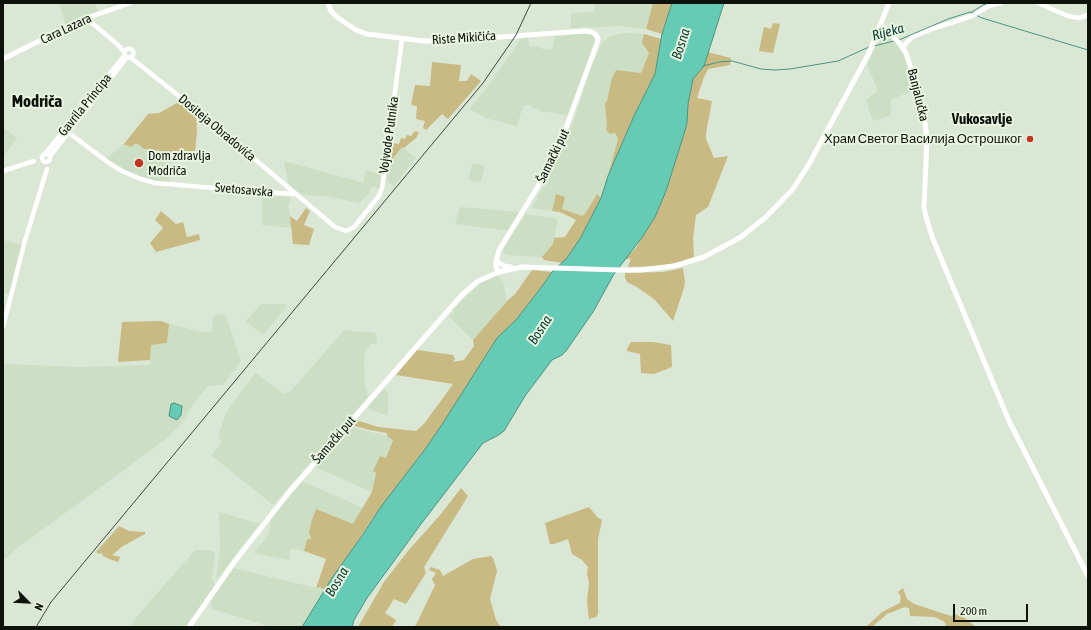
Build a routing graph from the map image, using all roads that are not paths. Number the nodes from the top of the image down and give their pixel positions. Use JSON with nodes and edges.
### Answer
{"nodes":[{"id":1,"x":130,"y":3,"type":"edge"},
{"id":2,"x":328,"y":3,"type":"edge"},
{"id":3,"x":1001,"y":3,"type":"edge"},
{"id":4,"x":1038,"y":3,"type":"edge"},
{"id":5,"x":888,"y":5,"type":"edge"},
{"id":6,"x":1088,"y":15,"type":"edge"},
{"id":7,"x":86,"y":18,"type":"junction"},
{"id":8,"x":882,"y":28,"type":"junction"},
{"id":9,"x":891,"y":35,"type":"junction"},
{"id":10,"x":402,"y":39,"type":"junction"},
{"id":11,"x":873,"y":43,"type":"junction"},
{"id":12,"x":902,"y":46,"type":"junction"},
{"id":13,"x":594,"y":50,"type":"joint"},
{"id":14,"x":128,"y":54,"type":"junction"},
{"id":15,"x":3,"y":59,"type":"edge"},
{"id":16,"x":67,"y":131,"type":"junction"},
{"id":17,"x":45,"y":158,"type":"junction"},
{"id":18,"x":3,"y":170,"type":"edge"},
{"id":19,"x":295,"y":194,"type":"junction"},
{"id":20,"x":357,"y":224,"type":"joint"},
{"id":21,"x":497,"y":255,"type":"junction"},
{"id":22,"x":498,"y":262,"type":"junction"},
{"id":23,"x":514,"y":268,"type":"junction"},
{"id":24,"x":499,"y":272,"type":"junction"},
{"id":25,"x":3,"y":327,"type":"edge"},
{"id":26,"x":1088,"y":576,"type":"edge"},
{"id":27,"x":189,"y":627,"type":"edge"}],
"edges":[{"from":1,"to":7,"type":"main road","name":"Cara Lazara"},
{"from":2,"to":10,"type":"main road","name":"Riste Mikičića"},
{"from":3,"to":12,"type":"street"},
{"from":4,"to":6,"type":"street"},
{"from":5,"to":8,"type":"main road","name":"Šamački put"},
{"from":7,"to":14,"type":"street","name":"Dositeja Obradovića"},
{"from":7,"to":15,"type":"main road","name":"Cara Lazara"},
{"from":8,"to":9,"type":"main road"},
{"from":8,"to":11,"type":"main road","name":"Šamački put"},
{"from":9,"to":11,"type":"main road"},
{"from":9,"to":12,"type":"main road"},
{"from":10,"to":13,"type":"main road","name":"Riste Mikičića"},
{"from":10,"to":20,"type":"street","name":"Vojvode Putnika"},
{"from":11,"to":23,"type":"main road","name":"Šamački put"},
{"from":12,"to":26,"type":"main road","name":"Banjalučka"},
{"from":13,"to":21,"type":"main road","name":"Šamački put"},
{"from":14,"to":16,"type":"street","name":"Gavrila Principa"},
{"from":14,"to":19,"type":"street","name":"Dositeja Obradovića"},
{"from":16,"to":17,"type":"street","name":"Gavrila Principa"},
{"from":16,"to":19,"type":"street","name":"Svetosavska"},
{"from":17,"to":18,"type":"street"},
{"from":17,"to":25,"type":"street"},
{"from":19,"to":20,"type":"street","name":"Dositeja Obradovića"},
{"from":21,"to":22,"type":"main road"},
{"from":21,"to":24,"type":"main road"},
{"from":22,"to":23,"type":"main road"},
{"from":22,"to":24,"type":"main road"},
{"from":23,"to":24,"type":"main road","name":"Šamački put"},
{"from":24,"to":27,"type":"main road","name":"Šamački put"}]}
